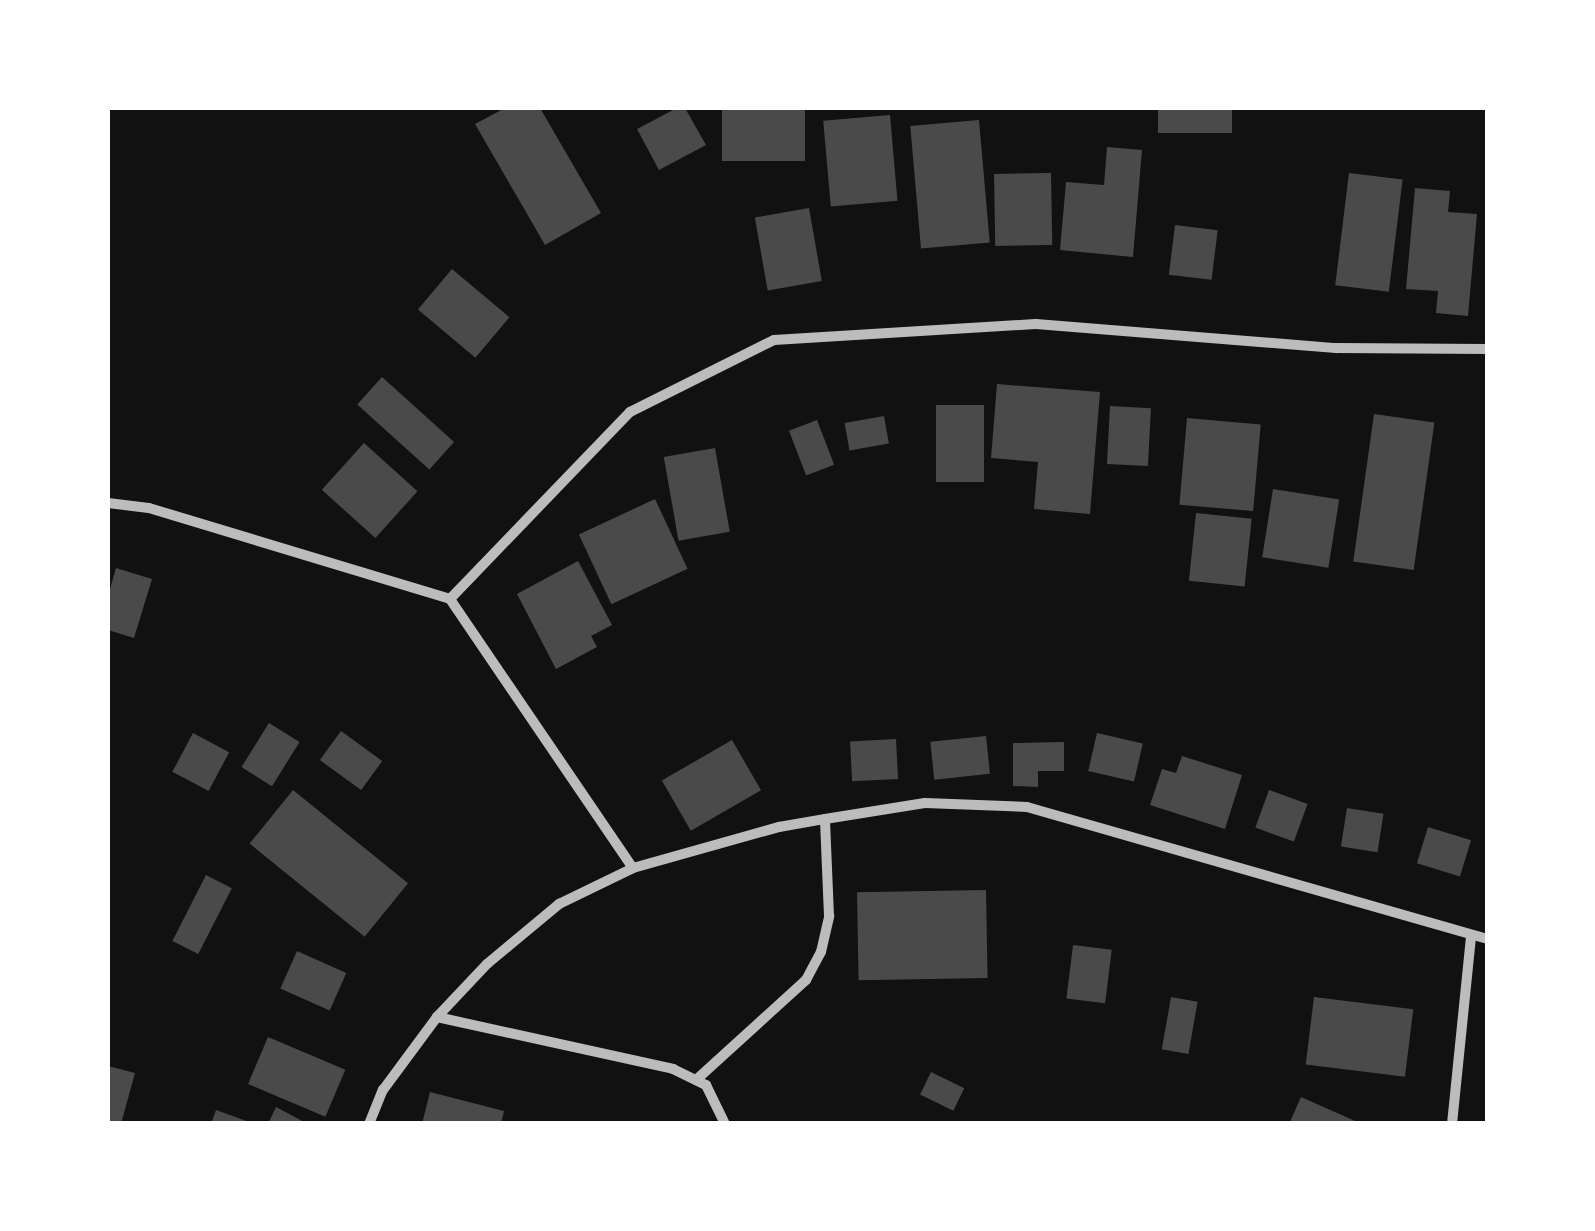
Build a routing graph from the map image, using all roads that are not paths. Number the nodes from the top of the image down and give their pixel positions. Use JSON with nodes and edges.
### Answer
{"nodes":[{"id":1,"x":1488,"y":350,"type":"edge"},
{"id":2,"x":108,"y":503,"type":"edge"},
{"id":3,"x":450,"y":599,"type":"junction"},
{"id":4,"x":825,"y":819,"type":"junction"},
{"id":5,"x":633,"y":868,"type":"junction"},
{"id":6,"x":1471,"y":938,"type":"junction"},
{"id":7,"x":1488,"y":939,"type":"edge"},
{"id":8,"x":437,"y":1017,"type":"junction"},
{"id":9,"x":696,"y":1080,"type":"junction"},
{"id":10,"x":369,"y":1124,"type":"edge"},
{"id":11,"x":725,"y":1124,"type":"edge"},
{"id":12,"x":1452,"y":1124,"type":"edge"}],
"edges":[{"from":1,"to":3,"type":"street"},
{"from":2,"to":3,"type":"street"},
{"from":3,"to":5,"type":"street"},
{"from":4,"to":5,"type":"street"},
{"from":4,"to":6,"type":"street"},
{"from":4,"to":9,"type":"street"},
{"from":5,"to":8,"type":"street"},
{"from":6,"to":7,"type":"street"},
{"from":6,"to":12,"type":"street"},
{"from":8,"to":9,"type":"street"},
{"from":8,"to":10,"type":"street"},
{"from":9,"to":11,"type":"street"}]}
